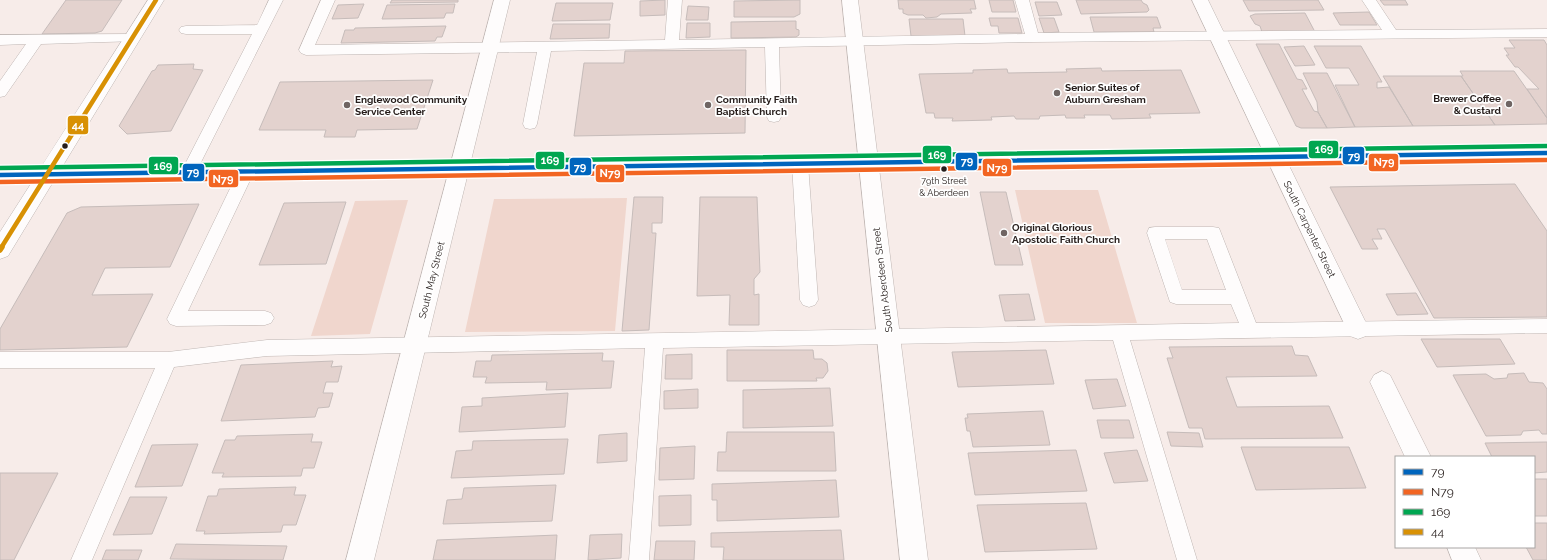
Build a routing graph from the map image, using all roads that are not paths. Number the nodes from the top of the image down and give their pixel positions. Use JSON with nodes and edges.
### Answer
{"nodes":[{"id":1,"x":156,"y":0,"type":"edge"},
{"id":2,"x":276,"y":0,"type":"edge"},
{"id":3,"x":328,"y":0,"type":"edge"},
{"id":4,"x":502,"y":0,"type":"edge"},
{"id":5,"x":675,"y":0,"type":"edge"},
{"id":6,"x":850,"y":0,"type":"edge"},
{"id":7,"x":1022,"y":0,"type":"edge"},
{"id":8,"x":1200,"y":0,"type":"edge"},
{"id":9,"x":1369,"y":0,"type":"edge"},
{"id":10,"x":261,"y":29,"type":"junction"},
{"id":11,"x":186,"y":30,"type":"dead end"},
{"id":12,"x":1547,"y":33,"type":"edge"},
{"id":13,"x":1392,"y":34,"type":"junction"},
{"id":14,"x":1217,"y":37,"type":"junction"},
{"id":15,"x":132,"y":38,"type":"junction"},
{"id":16,"x":1033,"y":38,"type":"junction"},
{"id":17,"x":37,"y":39,"type":"junction"},
{"id":18,"x":0,"y":40,"type":"edge"},
{"id":19,"x":855,"y":42,"type":"junction"},
{"id":20,"x":772,"y":43,"type":"junction"},
{"id":21,"x":672,"y":44,"type":"junction"},
{"id":22,"x":545,"y":47,"type":"junction"},
{"id":23,"x":490,"y":48,"type":"junction"},
{"id":24,"x":0,"y":92,"type":"edge"},
{"id":25,"x":774,"y":117,"type":"dead end"},
{"id":26,"x":530,"y":124,"type":"dead end"},
{"id":27,"x":1547,"y":153,"type":"edge"},
{"id":28,"x":1275,"y":157,"type":"junction"},
{"id":29,"x":869,"y":163,"type":"junction"},
{"id":30,"x":800,"y":164,"type":"junction"},
{"id":31,"x":459,"y":169,"type":"junction"},
{"id":32,"x":188,"y":172,"type":"junction"},
{"id":33,"x":246,"y":172,"type":"junction"},
{"id":34,"x":47,"y":174,"type":"junction"},
{"id":35,"x":0,"y":175,"type":"edge"},
{"id":36,"x":0,"y":250,"type":"edge"},
{"id":37,"x":1237,"y":297,"type":"junction"},
{"id":38,"x":809,"y":300,"type":"dead end"},
{"id":39,"x":265,"y":318,"type":"dead end"},
{"id":40,"x":1547,"y":326,"type":"edge"},
{"id":41,"x":1358,"y":329,"type":"junction"},
{"id":42,"x":1250,"y":330,"type":"junction"},
{"id":43,"x":1119,"y":332,"type":"junction"},
{"id":44,"x":888,"y":336,"type":"junction"},
{"id":45,"x":655,"y":340,"type":"junction"},
{"id":46,"x":414,"y":345,"type":"junction"},
{"id":47,"x":0,"y":360,"type":"edge"},
{"id":48,"x":168,"y":360,"type":"junction"},
{"id":49,"x":1382,"y":382,"type":"dead end"},
{"id":50,"x":1418,"y":456,"type":"edge"},
{"id":51,"x":1460,"y":548,"type":"edge"},
{"id":52,"x":81,"y":560,"type":"edge"},
{"id":53,"x":360,"y":560,"type":"edge"},
{"id":54,"x":639,"y":560,"type":"edge"},
{"id":55,"x":914,"y":560,"type":"edge"},
{"id":56,"x":1187,"y":560,"type":"edge"},
{"id":57,"x":1466,"y":560,"type":"edge"}],
"edges":[{"from":1,"to":15,"type":"street"},
{"from":2,"to":10,"type":"lane"},
{"from":3,"to":23,"type":"lane"},
{"from":4,"to":23,"type":"street","name":"South May Street"},
{"from":5,"to":21,"type":"lane"},
{"from":6,"to":19,"type":"street","name":"South Aberdeen Street"},
{"from":7,"to":16,"type":"lane"},
{"from":8,"to":14,"type":"street","name":"South Carpenter Street"},
{"from":9,"to":13,"type":"lane"},
{"from":10,"to":11,"type":"lane"},
{"from":10,"to":32,"type":"lane"},
{"from":12,"to":13,"type":"lane"},
{"from":13,"to":14,"type":"lane"},
{"from":14,"to":16,"type":"lane"},
{"from":14,"to":28,"type":"street","name":"South Carpenter Street"},
{"from":15,"to":17,"type":"lane"},
{"from":15,"to":34,"type":"street"},
{"from":16,"to":19,"type":"lane"},
{"from":17,"to":18,"type":"lane"},
{"from":17,"to":24,"type":"lane"},
{"from":19,"to":20,"type":"lane"},
{"from":19,"to":29,"type":"street","name":"South Aberdeen Street"},
{"from":20,"to":21,"type":"lane"},
{"from":20,"to":25,"type":"lane"},
{"from":21,"to":22,"type":"lane"},
{"from":22,"to":23,"type":"lane"},
{"from":22,"to":26,"type":"lane"},
{"from":23,"to":31,"type":"street","name":"South May Street"},
{"from":27,"to":28,"type":"street"},
{"from":28,"to":29,"type":"street"},
{"from":28,"to":41,"type":"street","name":"South Carpenter Street"},
{"from":29,"to":30,"type":"street"},
{"from":29,"to":44,"type":"street","name":"South Aberdeen Street"},
{"from":30,"to":31,"type":"street"},
{"from":30,"to":38,"type":"lane"},
{"from":31,"to":33,"type":"street"},
{"from":31,"to":46,"type":"street","name":"South May Street"},
{"from":32,"to":33,"type":"street"},
{"from":32,"to":34,"type":"street"},
{"from":33,"to":39,"type":"lane"},
{"from":34,"to":35,"type":"street"},
{"from":34,"to":36,"type":"street"},
{"from":37,"to":37,"type":"lane"},
{"from":37,"to":42,"type":"lane"},
{"from":40,"to":41,"type":"lane"},
{"from":41,"to":42,"type":"lane"},
{"from":42,"to":43,"type":"lane"},
{"from":43,"to":44,"type":"lane"},
{"from":43,"to":56,"type":"lane"},
{"from":44,"to":45,"type":"lane"},
{"from":44,"to":55,"type":"street","name":"South Aberdeen Street"},
{"from":45,"to":46,"type":"lane"},
{"from":45,"to":54,"type":"lane"},
{"from":46,"to":48,"type":"lane"},
{"from":46,"to":53,"type":"street","name":"South May Street"},
{"from":47,"to":48,"type":"lane"},
{"from":48,"to":52,"type":"lane"},
{"from":49,"to":50,"type":"street"},
{"from":51,"to":57,"type":"street"}]}
